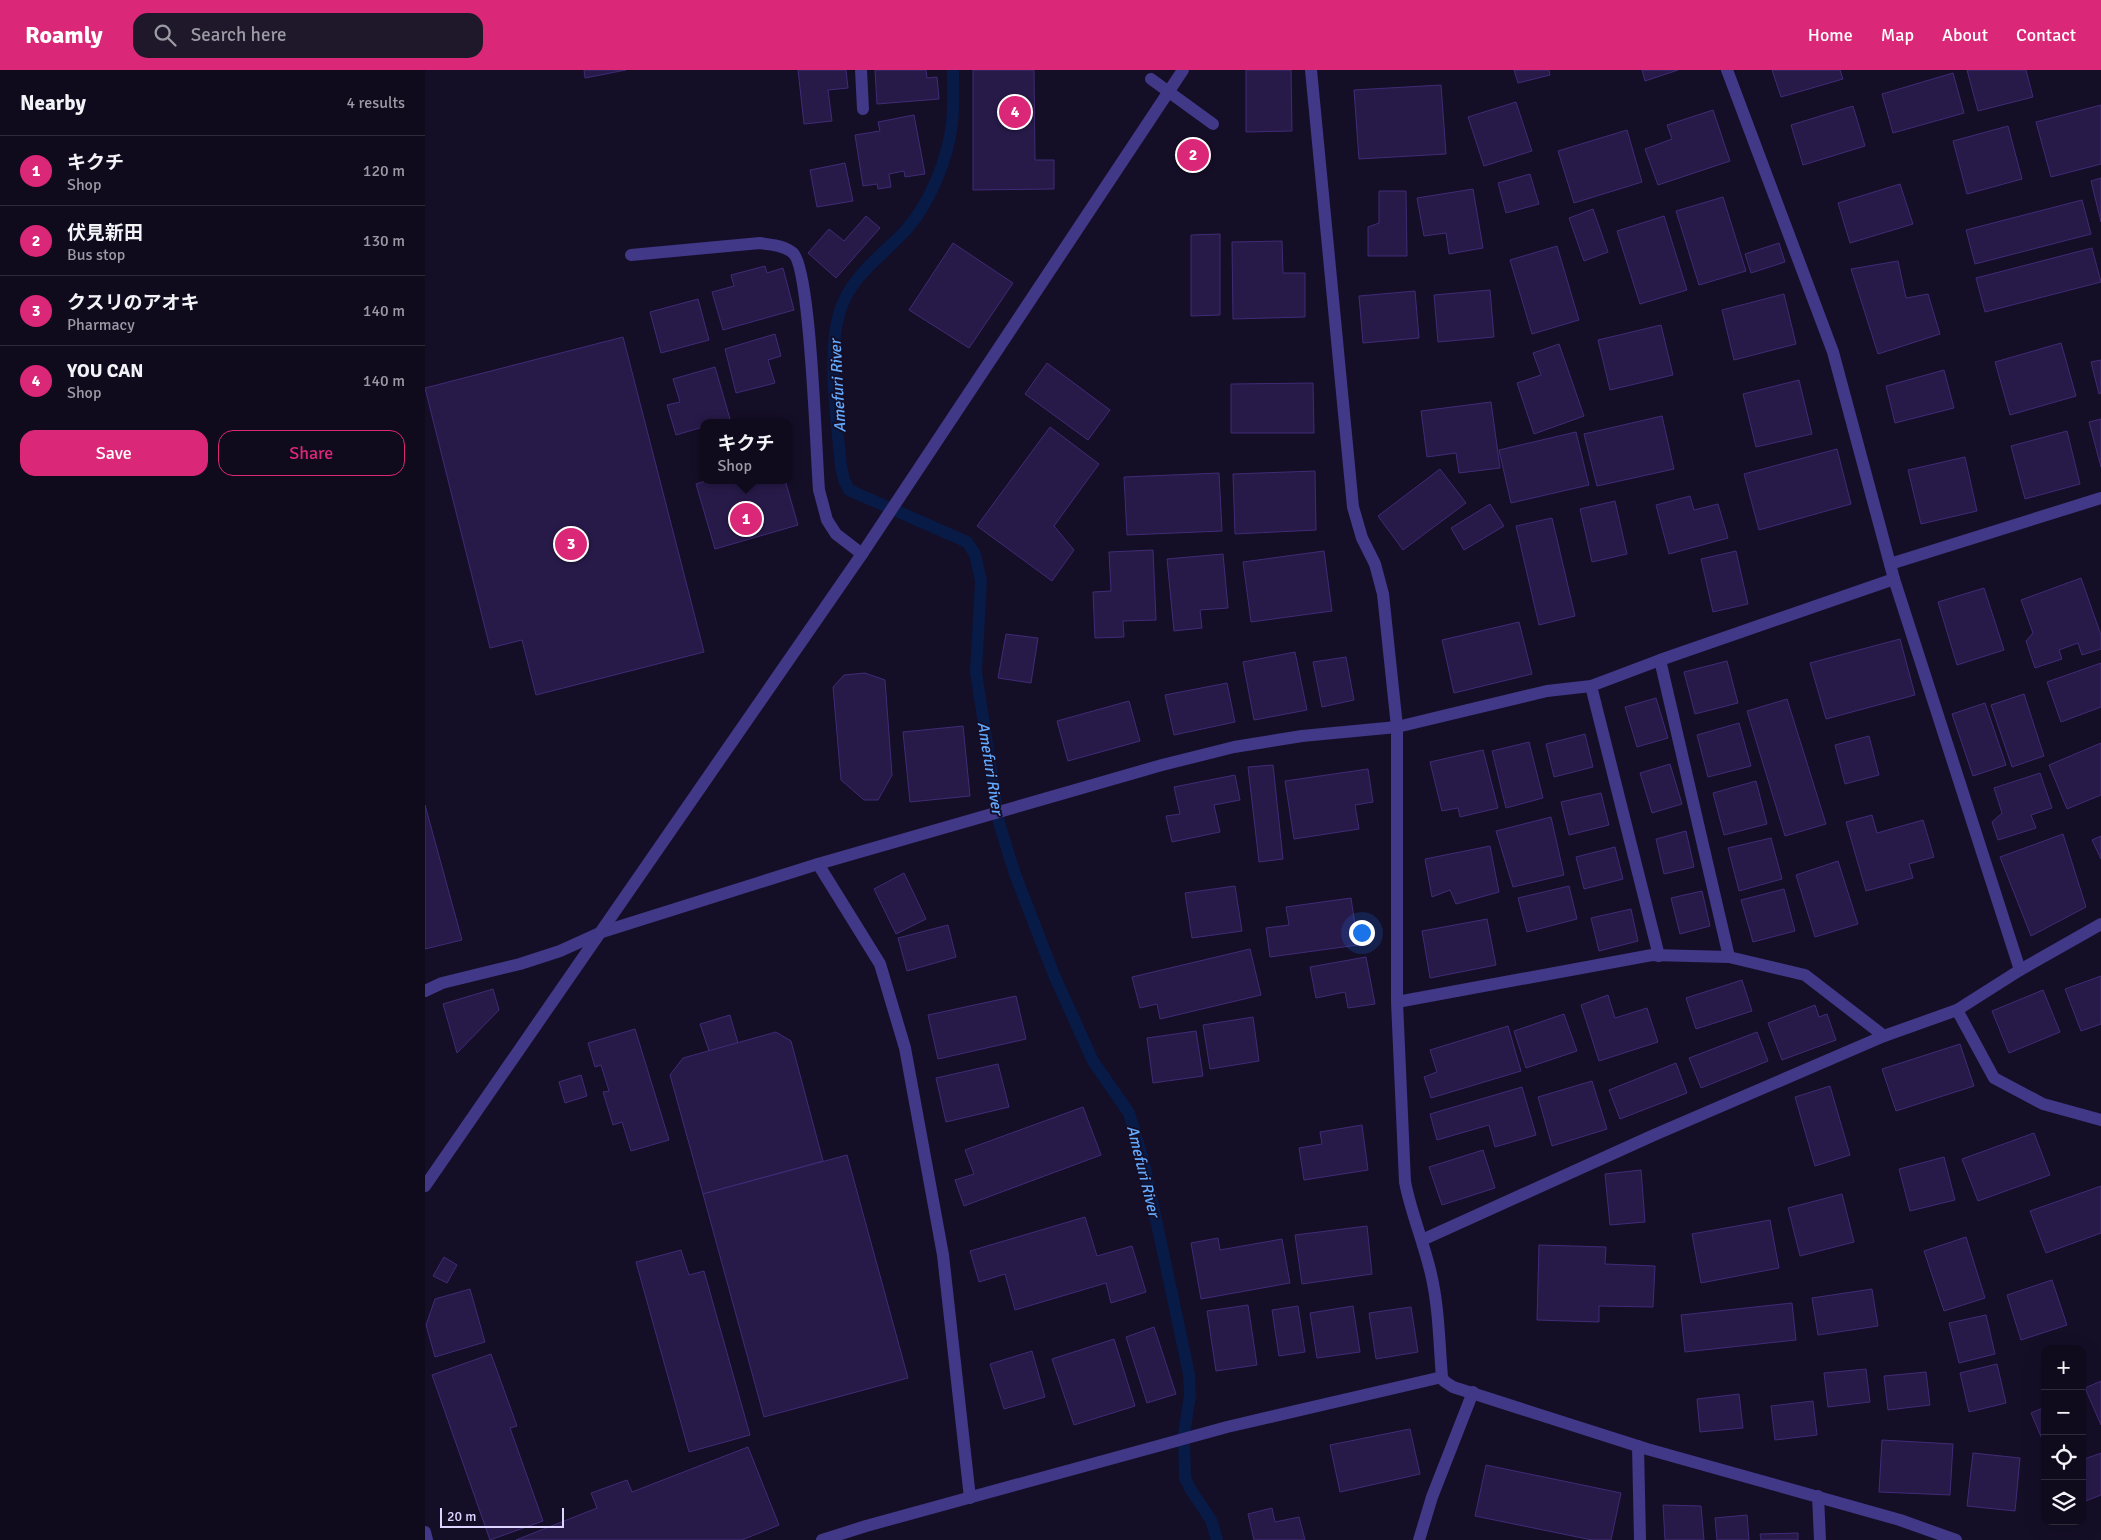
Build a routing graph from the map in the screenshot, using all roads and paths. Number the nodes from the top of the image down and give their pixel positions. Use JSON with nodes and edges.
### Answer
{"nodes":[{"id":1,"x":861,"y":70,"type":"edge"},
{"id":2,"x":1183,"y":70,"type":"edge"},
{"id":3,"x":1311,"y":70,"type":"edge"},
{"id":4,"x":1727,"y":70,"type":"edge"},
{"id":5,"x":1151,"y":79,"type":"dead end"},
{"id":6,"x":863,"y":109,"type":"dead end"},
{"id":7,"x":1213,"y":124,"type":"dead end"},
{"id":8,"x":631,"y":255,"type":"dead end"},
{"id":9,"x":2101,"y":498,"type":"edge"},
{"id":10,"x":862,"y":554,"type":"junction"},
{"id":11,"x":1890,"y":564,"type":"junction"},
{"id":12,"x":1893,"y":579,"type":"junction"},
{"id":13,"x":1660,"y":660,"type":"junction"},
{"id":14,"x":1591,"y":686,"type":"junction"},
{"id":15,"x":1397,"y":727,"type":"junction"},
{"id":16,"x":818,"y":864,"type":"junction"},
{"id":17,"x":2101,"y":924,"type":"edge"},
{"id":18,"x":602,"y":932,"type":"junction"},
{"id":19,"x":1659,"y":956,"type":"junction"},
{"id":20,"x":1729,"y":957,"type":"junction"},
{"id":21,"x":2020,"y":970,"type":"junction"},
{"id":22,"x":425,"y":991,"type":"edge"},
{"id":23,"x":1397,"y":1002,"type":"junction"},
{"id":24,"x":1957,"y":1010,"type":"junction"},
{"id":25,"x":1884,"y":1036,"type":"junction"},
{"id":26,"x":2101,"y":1120,"type":"edge"},
{"id":27,"x":425,"y":1186,"type":"edge"},
{"id":28,"x":1422,"y":1240,"type":"junction"},
{"id":29,"x":1442,"y":1377,"type":"junction"},
{"id":30,"x":1473,"y":1392,"type":"junction"},
{"id":31,"x":1638,"y":1446,"type":"junction"},
{"id":32,"x":1818,"y":1496,"type":"junction"},
{"id":33,"x":970,"y":1498,"type":"junction"},
{"id":34,"x":425,"y":1532,"type":"edge"},
{"id":35,"x":427,"y":1540,"type":"edge"},
{"id":36,"x":823,"y":1540,"type":"edge"},
{"id":37,"x":1419,"y":1540,"type":"edge"},
{"id":38,"x":1640,"y":1540,"type":"edge"},
{"id":39,"x":1820,"y":1540,"type":"edge"},
{"id":40,"x":1956,"y":1540,"type":"edge"}],
"edges":[{"from":1,"to":6,"type":"street"},
{"from":2,"to":10,"type":"street"},
{"from":3,"to":15,"type":"street"},
{"from":4,"to":11,"type":"street"},
{"from":5,"to":7,"type":"street"},
{"from":8,"to":10,"type":"street"},
{"from":9,"to":11,"type":"street"},
{"from":10,"to":18,"type":"street"},
{"from":11,"to":12,"type":"street"},
{"from":12,"to":13,"type":"street"},
{"from":12,"to":21,"type":"street"},
{"from":13,"to":14,"type":"street"},
{"from":13,"to":20,"type":"street"},
{"from":14,"to":15,"type":"street"},
{"from":14,"to":19,"type":"street"},
{"from":15,"to":16,"type":"street"},
{"from":15,"to":23,"type":"street"},
{"from":16,"to":18,"type":"street"},
{"from":16,"to":33,"type":"street"},
{"from":17,"to":21,"type":"street"},
{"from":18,"to":22,"type":"street"},
{"from":18,"to":27,"type":"street"},
{"from":19,"to":20,"type":"street"},
{"from":19,"to":23,"type":"street"},
{"from":20,"to":25,"type":"street"},
{"from":21,"to":24,"type":"street"},
{"from":23,"to":28,"type":"street"},
{"from":24,"to":25,"type":"street"},
{"from":24,"to":26,"type":"street"},
{"from":25,"to":28,"type":"street"},
{"from":28,"to":29,"type":"street"},
{"from":29,"to":30,"type":"street"},
{"from":29,"to":33,"type":"street"},
{"from":30,"to":31,"type":"street"},
{"from":30,"to":37,"type":"street"},
{"from":31,"to":32,"type":"street"},
{"from":31,"to":38,"type":"street"},
{"from":32,"to":39,"type":"street"},
{"from":32,"to":40,"type":"street"},
{"from":33,"to":36,"type":"street"},
{"from":34,"to":35,"type":"street"}]}
